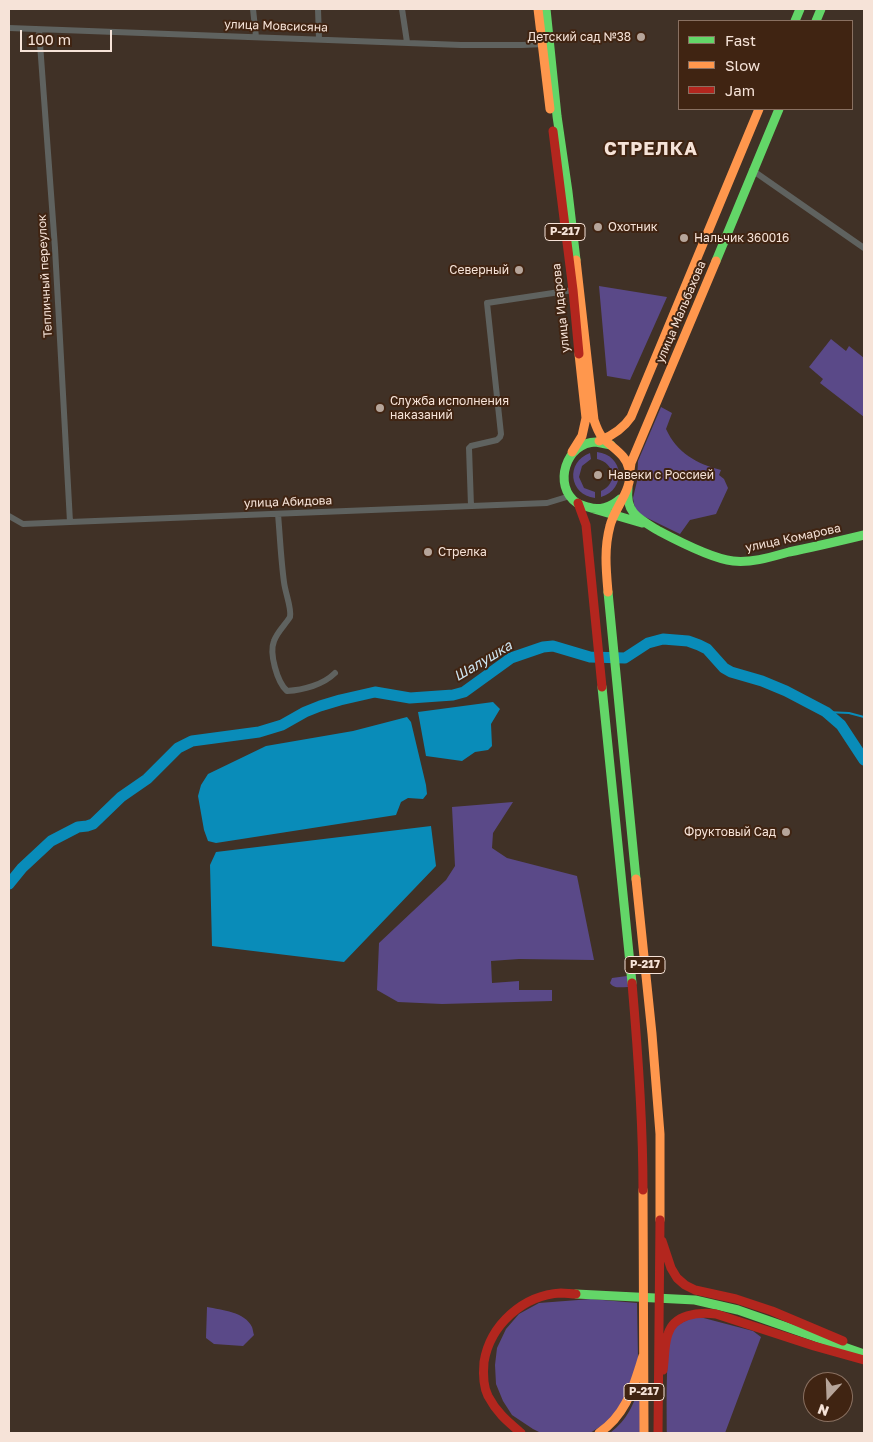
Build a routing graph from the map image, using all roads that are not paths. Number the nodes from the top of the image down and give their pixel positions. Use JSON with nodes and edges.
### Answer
{"nodes":[{"id":1,"x":253,"y":9,"type":"edge"},
{"id":2,"x":318,"y":9,"type":"edge"},
{"id":3,"x":402,"y":9,"type":"edge"},
{"id":4,"x":538,"y":9,"type":"edge"},
{"id":5,"x":546,"y":9,"type":"edge"},
{"id":6,"x":9,"y":28,"type":"edge"},
{"id":7,"x":39,"y":30,"type":"junction"},
{"id":8,"x":256,"y":37,"type":"junction"},
{"id":9,"x":318,"y":39,"type":"junction"},
{"id":10,"x":407,"y":42,"type":"junction"},
{"id":11,"x":546,"y":44,"type":"junction"},
{"id":12,"x":759,"y":110,"type":"edge"},
{"id":13,"x":778,"y":110,"type":"edge"},
{"id":14,"x":752,"y":170,"type":"junction"},
{"id":15,"x":864,"y":248,"type":"edge"},
{"id":16,"x":573,"y":290,"type":"junction"},
{"id":17,"x":604,"y":439,"type":"junction"},
{"id":18,"x":594,"y":442,"type":"junction"},
{"id":19,"x":616,"y":448,"type":"junction"},
{"id":20,"x":572,"y":452,"type":"junction"},
{"id":21,"x":630,"y":470,"type":"junction"},
{"id":22,"x":626,"y":491,"type":"junction"},
{"id":23,"x":570,"y":496,"type":"junction"},
{"id":24,"x":578,"y":503,"type":"junction"},
{"id":25,"x":471,"y":506,"type":"junction"},
{"id":26,"x":588,"y":508,"type":"junction"},
{"id":27,"x":278,"y":514,"type":"junction"},
{"id":28,"x":613,"y":515,"type":"junction"},
{"id":29,"x":9,"y":516,"type":"edge"},
{"id":30,"x":70,"y":522,"type":"junction"},
{"id":31,"x":645,"y":523,"type":"junction"},
{"id":32,"x":864,"y":535,"type":"edge"},
{"id":33,"x":335,"y":673,"type":"dead end"},
{"id":34,"x":660,"y":1237,"type":"junction"},
{"id":35,"x":644,"y":1351,"type":"junction"},
{"id":36,"x":864,"y":1352,"type":"edge"},
{"id":37,"x":864,"y":1360,"type":"edge"},
{"id":38,"x":658,"y":1395,"type":"junction"},
{"id":39,"x":521,"y":1433,"type":"edge"},
{"id":40,"x":599,"y":1433,"type":"edge"},
{"id":41,"x":644,"y":1433,"type":"edge"},
{"id":42,"x":658,"y":1433,"type":"edge"}],
"edges":[{"from":1,"to":8,"type":"street"},
{"from":2,"to":9,"type":"street"},
{"from":3,"to":10,"type":"street"},
{"from":4,"to":11,"type":"main road","name":"улица Идарова","number":"Р-217"},
{"from":5,"to":11,"type":"main road","name":"улица Идарова"},
{"from":6,"to":7,"type":"street","name":"улица Мовсисяна"},
{"from":7,"to":8,"type":"street","name":"улица Мовсисяна"},
{"from":7,"to":30,"type":"street","name":"Тепличный переулок"},
{"from":8,"to":9,"type":"street","name":"улица Мовсисяна"},
{"from":9,"to":10,"type":"street","name":"улица Мовсисяна"},
{"from":10,"to":11,"type":"street","name":"улица Мовсисяна"},
{"from":11,"to":16,"type":"main road","name":"улица Идарова","number":"Р-217"},
{"from":11,"to":17,"type":"main road","name":"улица Идарова","number":"Р-217"},
{"from":12,"to":17,"type":"main road","name":"улица Мальбахова"},
{"from":13,"to":14,"type":"main road","name":"улица Мальбахова"},
{"from":14,"to":15,"type":"street"},
{"from":14,"to":21,"type":"main road","name":"улица Мальбахова"},
{"from":16,"to":20,"type":"main road","name":"улица Идарова","number":"Р-217"},
{"from":16,"to":25,"type":"street"},
{"from":17,"to":18,"type":"main road","name":"улица Мальбахова"},
{"from":17,"to":19,"type":"main road"},
{"from":18,"to":19,"type":"main road"},
{"from":18,"to":20,"type":"main road"},
{"from":19,"to":21,"type":"main road"},
{"from":20,"to":23,"type":"main road","number":"Р-217"},
{"from":21,"to":22,"type":"main road"},
{"from":22,"to":26,"type":"main road"},
{"from":22,"to":28,"type":"main road"},
{"from":22,"to":31,"type":"main road"},
{"from":23,"to":24,"type":"main road","number":"Р-217"},
{"from":23,"to":25,"type":"street","name":"улица Абидова"},
{"from":24,"to":26,"type":"main road"},
{"from":24,"to":35,"type":"main road","number":"Р-217"},
{"from":25,"to":27,"type":"street","name":"улица Абидова"},
{"from":26,"to":28,"type":"main road"},
{"from":27,"to":30,"type":"street","name":"улица Абидова"},
{"from":27,"to":33,"type":"street"},
{"from":28,"to":31,"type":"main road"},
{"from":28,"to":34,"type":"main road","number":"Р-217"},
{"from":29,"to":30,"type":"street","name":"улица Абидова"},
{"from":31,"to":32,"type":"main road","name":"улица Комарова"},
{"from":34,"to":36,"type":"main road"},
{"from":34,"to":38,"type":"main road","number":"Р-217"},
{"from":35,"to":40,"type":"main road"},
{"from":35,"to":41,"type":"main road","number":"Р-217"},
{"from":36,"to":39,"type":"main road"},
{"from":37,"to":38,"type":"main road"},
{"from":38,"to":42,"type":"main road","number":"Р-217"}]}
